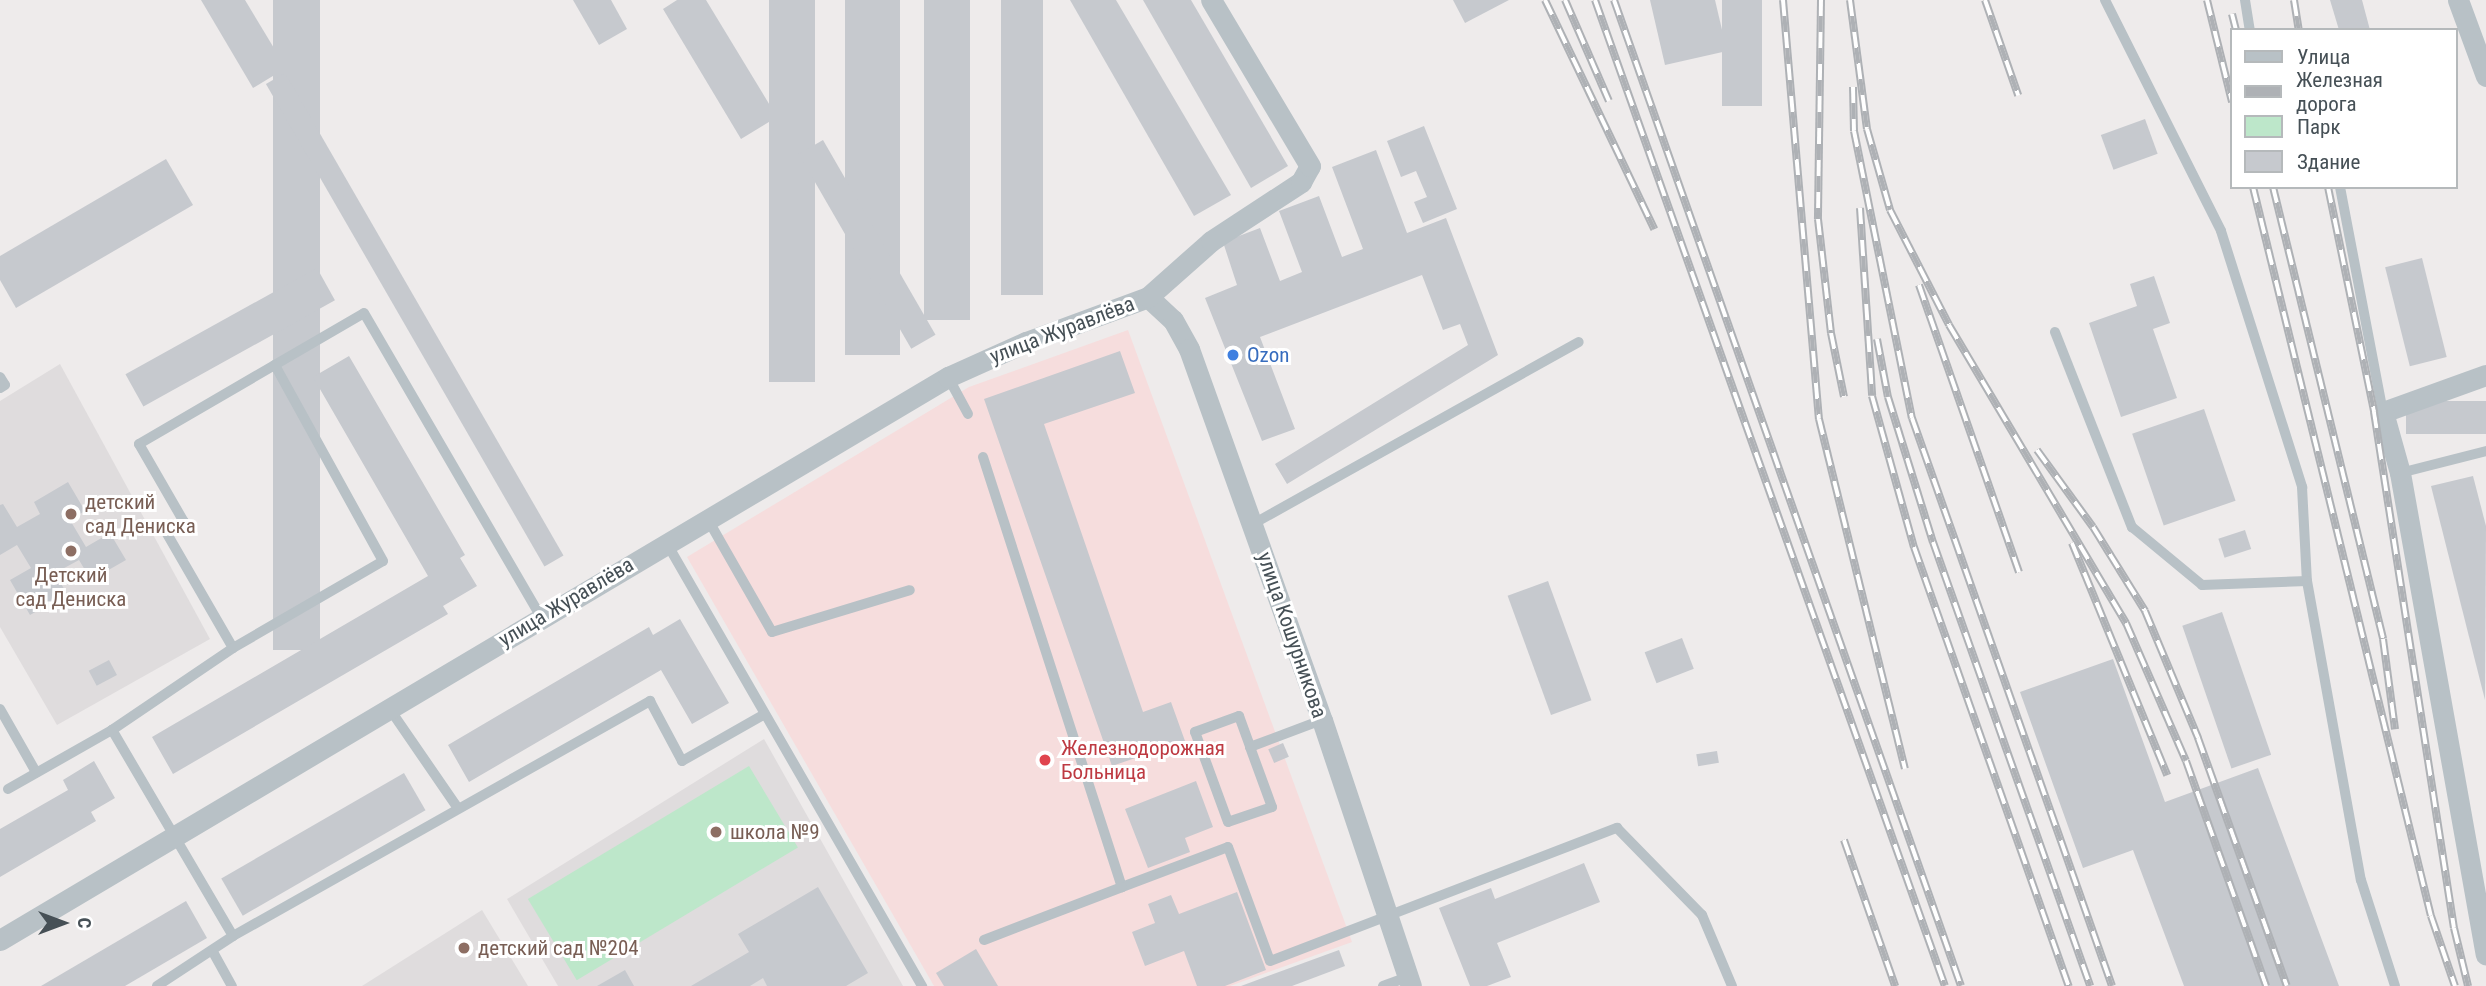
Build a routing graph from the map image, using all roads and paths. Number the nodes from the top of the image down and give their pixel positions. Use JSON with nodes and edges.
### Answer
{"nodes":[{"id":1,"x":1212,"y":0,"type":"edge"},
{"id":2,"x":2105,"y":0,"type":"edge"},
{"id":3,"x":2245,"y":0,"type":"edge"},
{"id":4,"x":2458,"y":0,"type":"edge"},
{"id":5,"x":2250,"y":28,"type":"edge"},
{"id":6,"x":2486,"y":76,"type":"edge"},
{"id":7,"x":2340,"y":189,"type":"edge"},
{"id":8,"x":1148,"y":297,"type":"junction"},
{"id":9,"x":2055,"y":332,"type":"dead end"},
{"id":10,"x":1579,"y":342,"type":"dead end"},
{"id":11,"x":275,"y":365,"type":"junction"},
{"id":12,"x":2486,"y":375,"type":"edge"},
{"id":13,"x":0,"y":377,"type":"edge"},
{"id":14,"x":948,"y":377,"type":"junction"},
{"id":15,"x":0,"y":388,"type":"edge"},
{"id":16,"x":2384,"y":412,"type":"junction"},
{"id":17,"x":968,"y":414,"type":"dead end"},
{"id":18,"x":2486,"y":451,"type":"edge"},
{"id":19,"x":983,"y":457,"type":"dead end"},
{"id":20,"x":2400,"y":473,"type":"junction"},
{"id":21,"x":707,"y":518,"type":"junction"},
{"id":22,"x":1253,"y":524,"type":"junction"},
{"id":23,"x":666,"y":542,"type":"junction"},
{"id":24,"x":2306,"y":581,"type":"junction"},
{"id":25,"x":910,"y":590,"type":"dead end"},
{"id":26,"x":541,"y":617,"type":"junction"},
{"id":27,"x":233,"y":648,"type":"junction"},
{"id":28,"x":389,"y":708,"type":"junction"},
{"id":29,"x":0,"y":709,"type":"edge"},
{"id":30,"x":765,"y":714,"type":"junction"},
{"id":31,"x":1322,"y":720,"type":"junction"},
{"id":32,"x":112,"y":730,"type":"junction"},
{"id":33,"x":1250,"y":747,"type":"junction"},
{"id":34,"x":36,"y":772,"type":"junction"},
{"id":35,"x":8,"y":789,"type":"dead end"},
{"id":36,"x":457,"y":807,"type":"junction"},
{"id":37,"x":175,"y":836,"type":"junction"},
{"id":38,"x":1122,"y":887,"type":"junction"},
{"id":39,"x":1387,"y":915,"type":"junction"},
{"id":40,"x":233,"y":936,"type":"junction"},
{"id":41,"x":0,"y":940,"type":"edge"},
{"id":42,"x":984,"y":940,"type":"dead end"},
{"id":43,"x":214,"y":952,"type":"junction"},
{"id":44,"x":2486,"y":954,"type":"edge"},
{"id":45,"x":1410,"y":982,"type":"edge"},
{"id":46,"x":157,"y":986,"type":"edge"},
{"id":47,"x":232,"y":986,"type":"edge"},
{"id":48,"x":922,"y":986,"type":"edge"},
{"id":49,"x":1383,"y":986,"type":"edge"},
{"id":50,"x":1732,"y":986,"type":"edge"},
{"id":51,"x":2395,"y":986,"type":"edge"}],
"edges":[{"from":1,"to":8,"type":"street"},
{"from":2,"to":24,"type":"lane"},
{"from":3,"to":5,"type":"lane"},
{"from":4,"to":6,"type":"street"},
{"from":7,"to":16,"type":"lane"},
{"from":8,"to":14,"type":"street","name":"улица Журавлёва"},
{"from":8,"to":22,"type":"street","name":"улица Кошурникова"},
{"from":9,"to":24,"type":"lane"},
{"from":10,"to":22,"type":"lane"},
{"from":11,"to":26,"type":"lane"},
{"from":11,"to":27,"type":"lane"},
{"from":11,"to":27,"type":"lane"},
{"from":12,"to":16,"type":"street"},
{"from":13,"to":15,"type":"lane"},
{"from":14,"to":17,"type":"lane"},
{"from":14,"to":21,"type":"street","name":"улица Журавлёва"},
{"from":16,"to":20,"type":"street"},
{"from":18,"to":20,"type":"lane"},
{"from":19,"to":38,"type":"lane"},
{"from":20,"to":44,"type":"street"},
{"from":21,"to":23,"type":"street","name":"улица Журавлёва"},
{"from":21,"to":25,"type":"lane"},
{"from":22,"to":31,"type":"street","name":"улица Кошурникова"},
{"from":23,"to":26,"type":"street","name":"улица Журавлёва"},
{"from":23,"to":30,"type":"lane"},
{"from":24,"to":51,"type":"lane"},
{"from":26,"to":28,"type":"street","name":"улица Журавлёва"},
{"from":27,"to":32,"type":"lane"},
{"from":28,"to":36,"type":"lane"},
{"from":28,"to":37,"type":"street","name":"улица Журавлёва"},
{"from":29,"to":34,"type":"lane"},
{"from":30,"to":36,"type":"lane"},
{"from":30,"to":48,"type":"lane"},
{"from":31,"to":33,"type":"lane"},
{"from":31,"to":39,"type":"street","name":"улица Кошурникова"},
{"from":32,"to":34,"type":"lane"},
{"from":32,"to":37,"type":"lane"},
{"from":33,"to":33,"type":"lane"},
{"from":34,"to":35,"type":"lane"},
{"from":36,"to":40,"type":"lane"},
{"from":37,"to":40,"type":"lane"},
{"from":37,"to":41,"type":"street","name":"улица Журавлёва"},
{"from":38,"to":39,"type":"lane"},
{"from":38,"to":42,"type":"lane"},
{"from":39,"to":45,"type":"street","name":"улица Кошурникова"},
{"from":39,"to":50,"type":"lane"},
{"from":40,"to":43,"type":"lane"},
{"from":43,"to":46,"type":"lane"},
{"from":43,"to":47,"type":"lane"},
{"from":45,"to":49,"type":"lane"}]}
